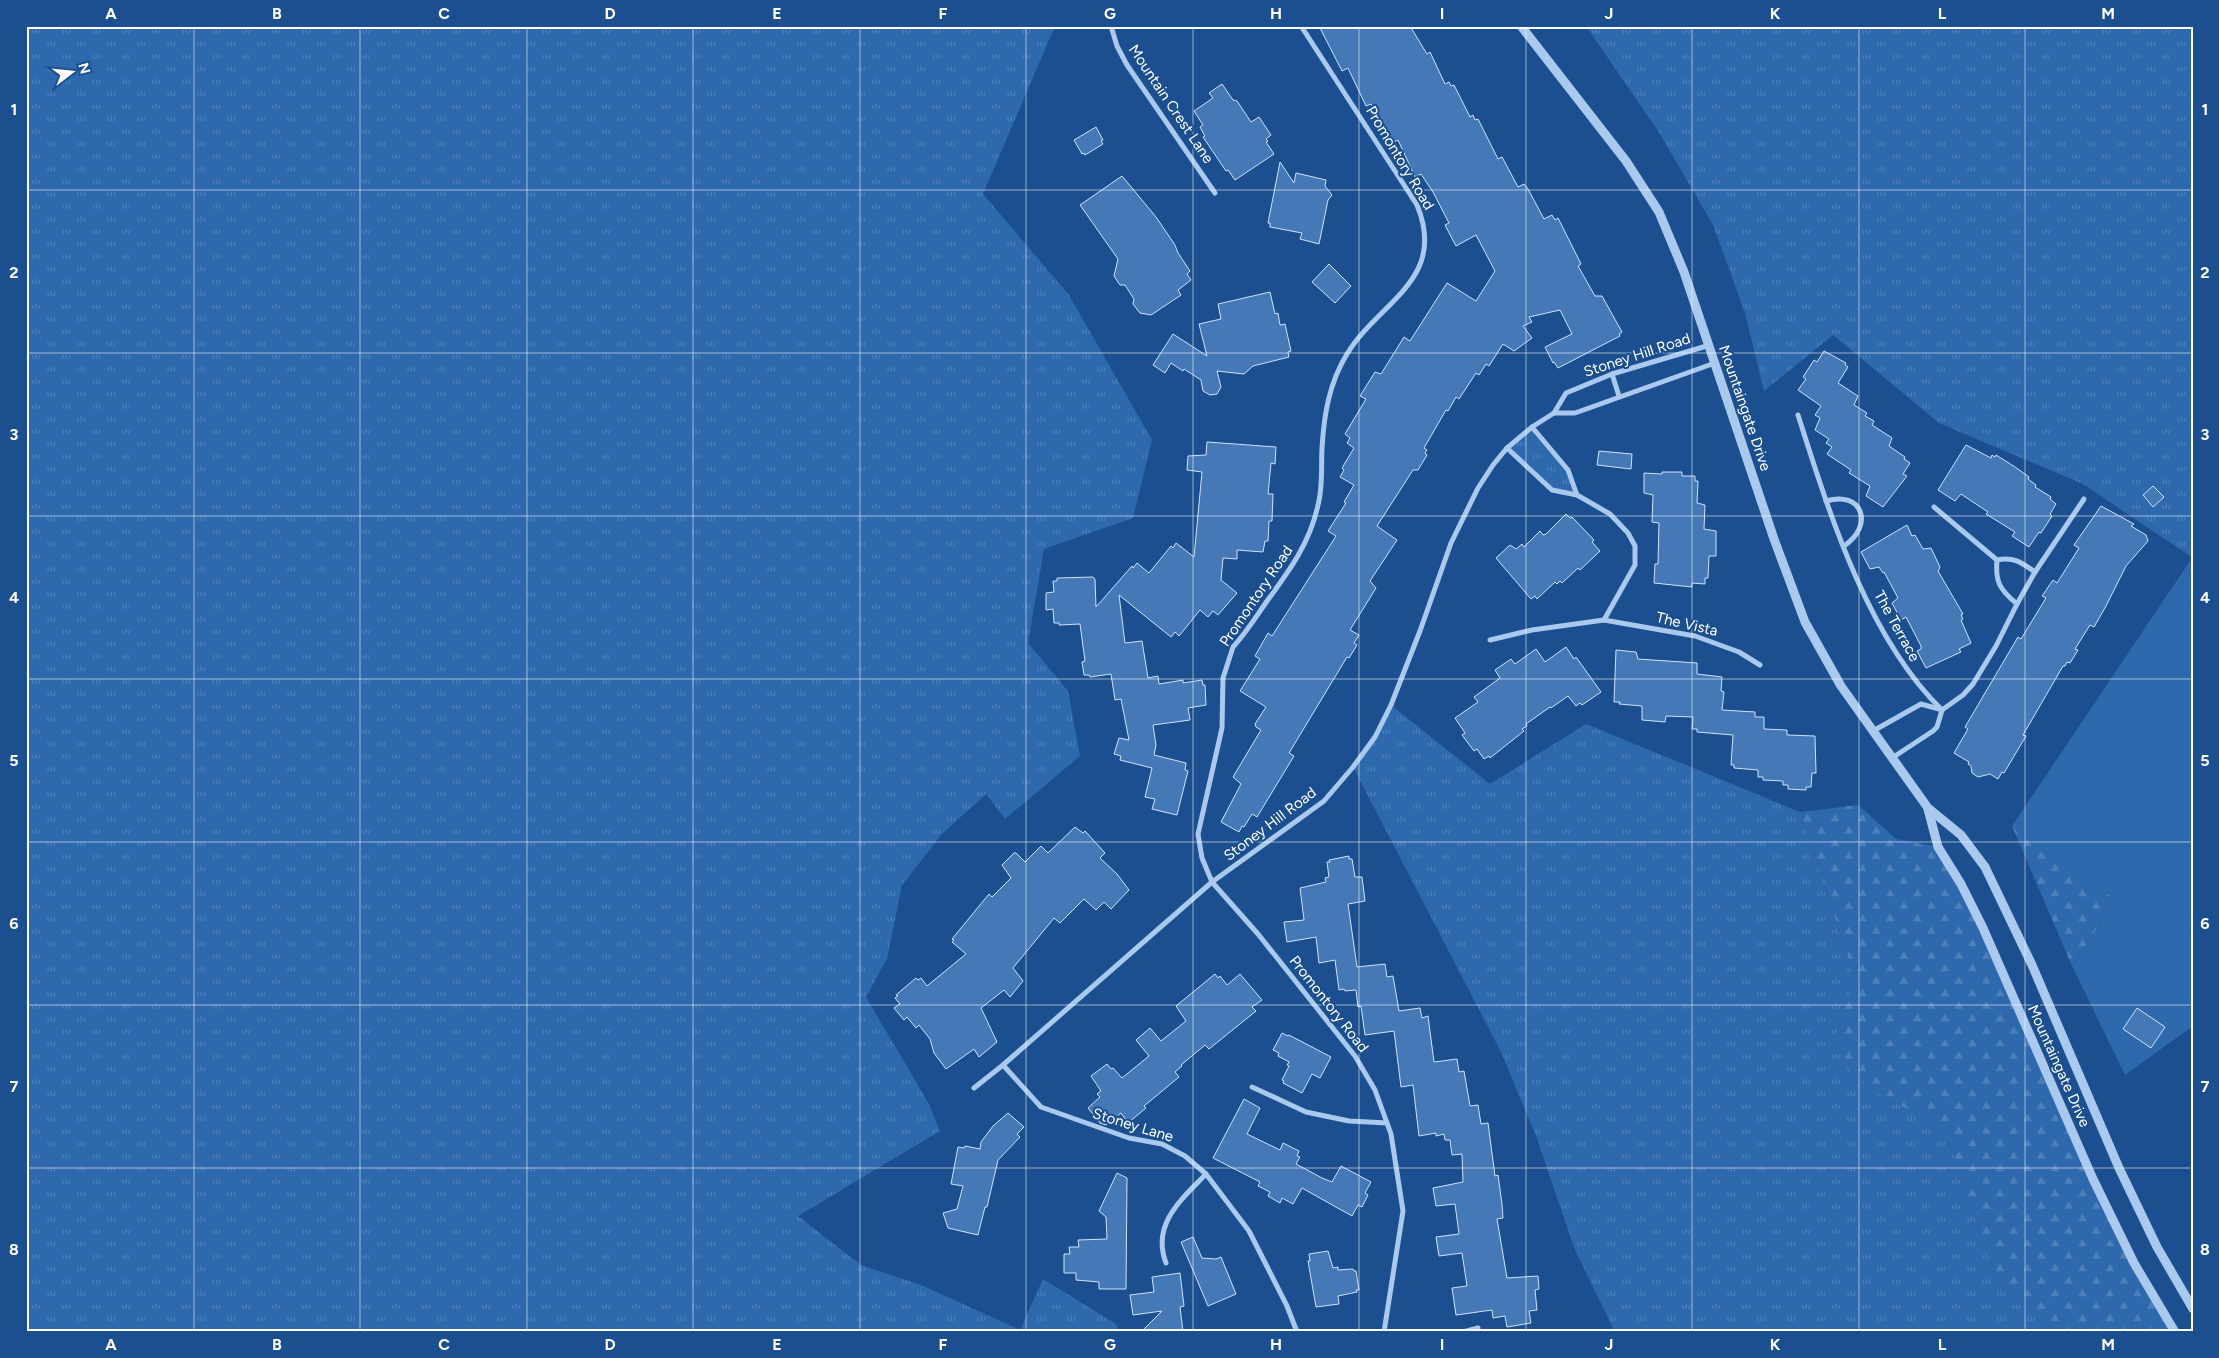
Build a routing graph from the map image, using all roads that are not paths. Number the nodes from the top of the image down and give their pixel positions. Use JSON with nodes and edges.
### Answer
{"nodes":[{"id":1,"x":1111,"y":26,"type":"edge"},
{"id":2,"x":1301,"y":26,"type":"edge"},
{"id":3,"x":1521,"y":26,"type":"edge"},
{"id":4,"x":1215,"y":193,"type":"dead end"},
{"id":5,"x":1710,"y":345,"type":"junction"},
{"id":6,"x":1716,"y":363,"type":"junction"},
{"id":7,"x":1612,"y":374,"type":"junction"},
{"id":8,"x":1619,"y":396,"type":"junction"},
{"id":9,"x":1554,"y":413,"type":"junction"},
{"id":10,"x":1798,"y":415,"type":"dead end"},
{"id":11,"x":1532,"y":427,"type":"junction"},
{"id":12,"x":1507,"y":448,"type":"junction"},
{"id":13,"x":1577,"y":495,"type":"junction"},
{"id":14,"x":2084,"y":499,"type":"dead end"},
{"id":15,"x":1826,"y":501,"type":"junction"},
{"id":16,"x":1934,"y":507,"type":"dead end"},
{"id":17,"x":1844,"y":546,"type":"junction"},
{"id":18,"x":1997,"y":560,"type":"junction"},
{"id":19,"x":2035,"y":572,"type":"junction"},
{"id":20,"x":2017,"y":604,"type":"junction"},
{"id":21,"x":1604,"y":620,"type":"junction"},
{"id":22,"x":1490,"y":640,"type":"dead end"},
{"id":23,"x":1760,"y":665,"type":"dead end"},
{"id":24,"x":1942,"y":710,"type":"junction"},
{"id":25,"x":1872,"y":731,"type":"junction"},
{"id":26,"x":1892,"y":758,"type":"junction"},
{"id":27,"x":1928,"y":808,"type":"junction"},
{"id":28,"x":1212,"y":882,"type":"junction"},
{"id":29,"x":1003,"y":1065,"type":"junction"},
{"id":30,"x":1252,"y":1087,"type":"dead end"},
{"id":31,"x":974,"y":1088,"type":"dead end"},
{"id":32,"x":1387,"y":1123,"type":"junction"},
{"id":33,"x":1206,"y":1174,"type":"junction"},
{"id":34,"x":1166,"y":1263,"type":"dead end"},
{"id":35,"x":2193,"y":1309,"type":"edge"},
{"id":36,"x":1478,"y":1328,"type":"dead end"},
{"id":37,"x":1296,"y":1332,"type":"edge"},
{"id":38,"x":1384,"y":1332,"type":"edge"},
{"id":39,"x":1463,"y":1332,"type":"edge"},
{"id":40,"x":2175,"y":1332,"type":"edge"}],
"edges":[{"from":1,"to":4,"type":"street","name":"Mountain Crest Lane"},
{"from":2,"to":28,"type":"street","name":"Promontory Road"},
{"from":3,"to":5,"type":"street","name":"Mountaingate Drive"},
{"from":5,"to":6,"type":"street","name":"Mountaingate Drive"},
{"from":5,"to":7,"type":"street","name":"Stoney Hill Road"},
{"from":6,"to":8,"type":"street","name":"Stoney Hill Road"},
{"from":6,"to":25,"type":"street","name":"Mountaingate Drive"},
{"from":7,"to":8,"type":"street"},
{"from":7,"to":9,"type":"street","name":"Stoney Hill Road"},
{"from":8,"to":9,"type":"street","name":"Stoney Hill Road"},
{"from":9,"to":11,"type":"street","name":"Stoney Hill Road"},
{"from":10,"to":15,"type":"street","name":"The Terrace"},
{"from":11,"to":12,"type":"street","name":"Stoney Hill Road"},
{"from":11,"to":13,"type":"street"},
{"from":12,"to":13,"type":"street"},
{"from":12,"to":28,"type":"street","name":"Stoney Hill Road"},
{"from":13,"to":21,"type":"street"},
{"from":14,"to":19,"type":"street"},
{"from":15,"to":17,"type":"street","name":"The Terrace"},
{"from":15,"to":17,"type":"street"},
{"from":16,"to":18,"type":"street"},
{"from":17,"to":24,"type":"street","name":"The Terrace"},
{"from":18,"to":19,"type":"street"},
{"from":18,"to":20,"type":"street"},
{"from":19,"to":20,"type":"street"},
{"from":20,"to":24,"type":"street"},
{"from":21,"to":22,"type":"street","name":"The Vista"},
{"from":21,"to":23,"type":"street","name":"The Vista"},
{"from":24,"to":25,"type":"street"},
{"from":24,"to":26,"type":"street"},
{"from":25,"to":26,"type":"street","name":"Mountaingate Drive"},
{"from":26,"to":27,"type":"street","name":"Mountaingate Drive"},
{"from":27,"to":35,"type":"street","name":"Mountaingate Drive"},
{"from":27,"to":40,"type":"street","name":"Mountaingate Drive"},
{"from":28,"to":29,"type":"street","name":"Stoney Hill Road"},
{"from":28,"to":32,"type":"street","name":"Promontory Road"},
{"from":29,"to":31,"type":"street","name":"Stoney Hill Road"},
{"from":29,"to":33,"type":"street","name":"Stoney Lane"},
{"from":30,"to":32,"type":"street"},
{"from":32,"to":38,"type":"street","name":"Promontory Road"},
{"from":33,"to":34,"type":"street"},
{"from":33,"to":37,"type":"street","name":"Stoney Lane"},
{"from":36,"to":39,"type":"street"}]}
